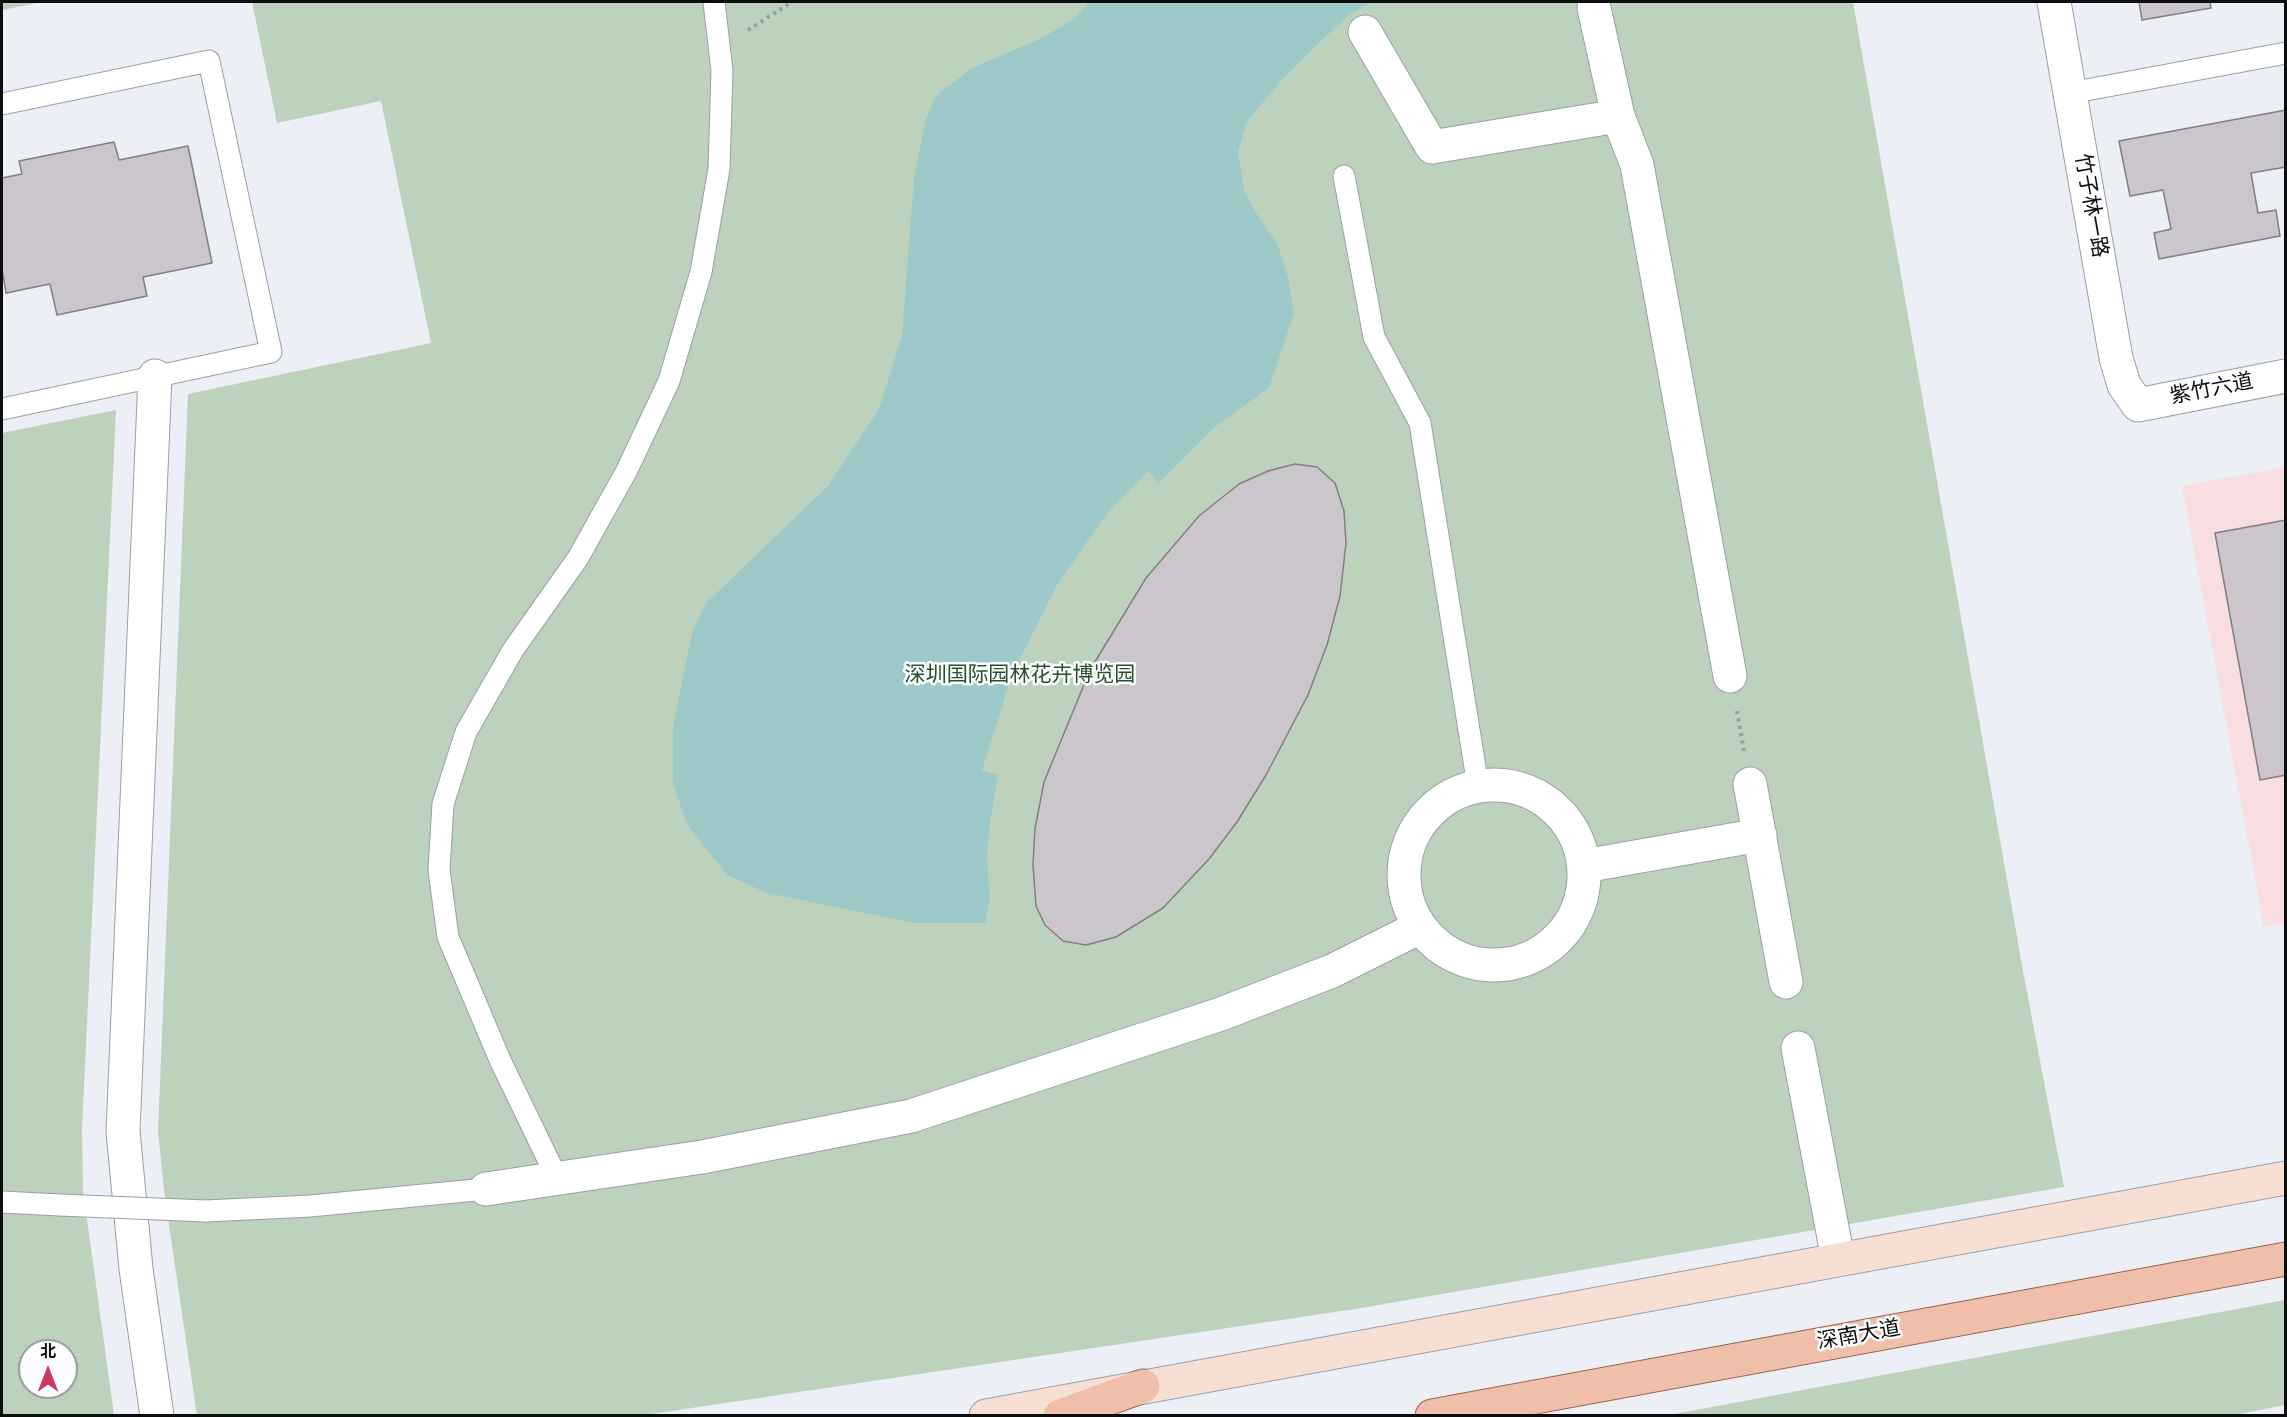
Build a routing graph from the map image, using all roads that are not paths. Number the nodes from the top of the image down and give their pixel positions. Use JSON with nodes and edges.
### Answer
{"nodes":[{"id":1,"x":714,"y":2,"type":"edge"},
{"id":2,"x":2054,"y":2,"type":"edge"},
{"id":3,"x":1594,"y":8,"type":"dead end"},
{"id":4,"x":1365,"y":32,"type":"dead end"},
{"id":5,"x":2286,"y":52,"type":"edge"},
{"id":6,"x":2070,"y":93,"type":"junction"},
{"id":7,"x":2,"y":104,"type":"edge"},
{"id":8,"x":1618,"y":116,"type":"junction"},
{"id":9,"x":1344,"y":176,"type":"dead end"},
{"id":10,"x":155,"y":376,"type":"junction"},
{"id":11,"x":2286,"y":376,"type":"edge"},
{"id":12,"x":2138,"y":405,"type":"joint"},
{"id":13,"x":2,"y":409,"type":"edge"},
{"id":14,"x":1730,"y":676,"type":"road end"},
{"id":15,"x":1750,"y":784,"type":"road end"},
{"id":16,"x":1478,"y":786,"type":"junction"},
{"id":17,"x":1760,"y":835,"type":"junction"},
{"id":18,"x":1584,"y":866,"type":"junction"},
{"id":19,"x":1420,"y":927,"type":"junction"},
{"id":20,"x":1786,"y":982,"type":"dead end"},
{"id":21,"x":1798,"y":1048,"type":"dead end"},
{"id":22,"x":557,"y":1178,"type":"junction"},
{"id":23,"x":2286,"y":1178,"type":"edge"},
{"id":24,"x":486,"y":1189,"type":"joint"},
{"id":25,"x":2,"y":1202,"type":"edge"},
{"id":26,"x":1838,"y":1259,"type":"junction"},
{"id":27,"x":2286,"y":1259,"type":"edge"},
{"id":28,"x":1143,"y":1386,"type":"junction"},
{"id":29,"x":157,"y":1416,"type":"edge"},
{"id":30,"x":986,"y":1416,"type":"edge"},
{"id":31,"x":1060,"y":1416,"type":"edge"},
{"id":32,"x":1432,"y":1416,"type":"edge"}],
"edges":[{"from":1,"to":22,"type":"lane"},
{"from":2,"to":6,"type":"street","name":"竹子林一路"},
{"from":3,"to":8,"type":"street"},
{"from":4,"to":8,"type":"street"},
{"from":5,"to":6,"type":"lane"},
{"from":6,"to":12,"type":"street","name":"竹子林一路"},
{"from":7,"to":10,"type":"lane"},
{"from":8,"to":14,"type":"street"},
{"from":9,"to":16,"type":"lane"},
{"from":10,"to":13,"type":"lane"},
{"from":10,"to":29,"type":"street"},
{"from":11,"to":12,"type":"street","name":"紫竹六道"},
{"from":15,"to":17,"type":"street"},
{"from":16,"to":18,"type":"street"},
{"from":16,"to":19,"type":"street"},
{"from":17,"to":18,"type":"street"},
{"from":17,"to":20,"type":"street"},
{"from":18,"to":19,"type":"street"},
{"from":19,"to":22,"type":"street"},
{"from":21,"to":26,"type":"street"},
{"from":22,"to":24,"type":"street"},
{"from":23,"to":26,"type":"main road"},
{"from":24,"to":25,"type":"lane","bridge":true},
{"from":26,"to":28,"type":"main road"},
{"from":27,"to":32,"type":"main road","name":"深南大道"},
{"from":28,"to":30,"type":"main road"},
{"from":28,"to":31,"type":"main road"}]}
